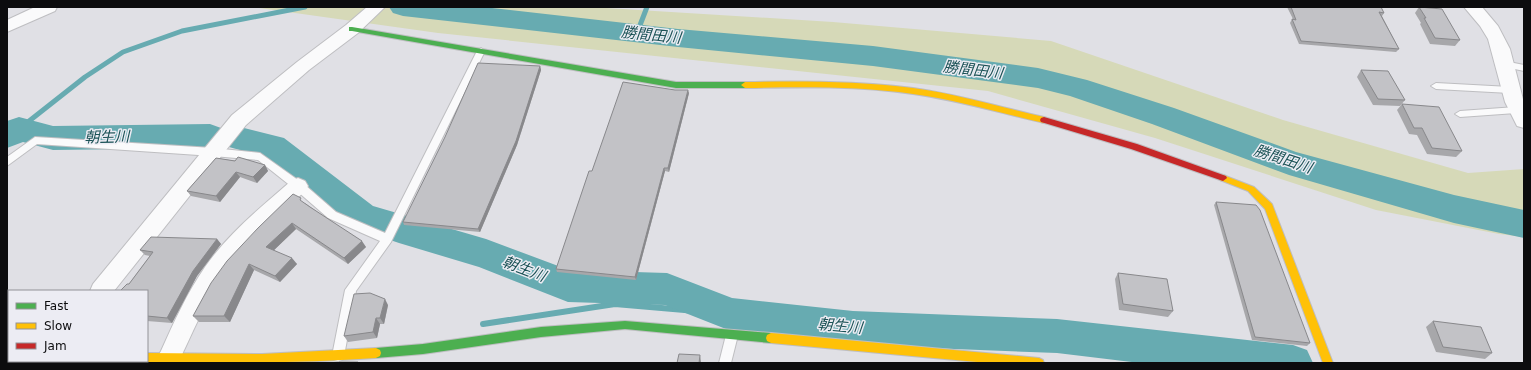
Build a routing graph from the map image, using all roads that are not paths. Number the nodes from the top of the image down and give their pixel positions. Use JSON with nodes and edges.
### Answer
{"nodes":[{"id":1,"x":49,"y":7,"type":"edge"},
{"id":2,"x":377,"y":7,"type":"edge"},
{"id":3,"x":1472,"y":7,"type":"edge"},
{"id":4,"x":7,"y":27,"type":"edge"},
{"id":5,"x":352,"y":29,"type":"junction"},
{"id":6,"x":481,"y":51,"type":"junction"},
{"id":7,"x":1504,"y":64,"type":"junction"},
{"id":8,"x":1524,"y":68,"type":"edge"},
{"id":9,"x":1436,"y":86,"type":"dead end"},
{"id":10,"x":1510,"y":90,"type":"junction"},
{"id":11,"x":1460,"y":114,"type":"dead end"},
{"id":12,"x":1520,"y":115,"type":"edge"},
{"id":13,"x":213,"y":152,"type":"junction"},
{"id":14,"x":7,"y":162,"type":"edge"},
{"id":15,"x":298,"y":186,"type":"junction"},
{"id":16,"x":387,"y":239,"type":"junction"},
{"id":17,"x":102,"y":290,"type":"edge"},
{"id":18,"x":732,"y":335,"type":"junction"},
{"id":19,"x":338,"y":356,"type":"junction"},
{"id":20,"x":414,"y":356,"type":"edge"},
{"id":21,"x":148,"y":358,"type":"edge"},
{"id":22,"x":169,"y":358,"type":"junction"},
{"id":23,"x":725,"y":363,"type":"edge"},
{"id":24,"x":1039,"y":363,"type":"edge"},
{"id":25,"x":1328,"y":363,"type":"edge"}],
"edges":[{"from":1,"to":4,"type":"street"},
{"from":2,"to":5,"type":"street"},
{"from":3,"to":7,"type":"street"},
{"from":5,"to":6,"type":"street"},
{"from":5,"to":13,"type":"street"},
{"from":6,"to":16,"type":"lane"},
{"from":6,"to":25,"type":"street"},
{"from":7,"to":8,"type":"lane"},
{"from":7,"to":10,"type":"street"},
{"from":9,"to":10,"type":"lane"},
{"from":10,"to":12,"type":"street"},
{"from":11,"to":12,"type":"lane"},
{"from":13,"to":14,"type":"lane"},
{"from":13,"to":15,"type":"lane"},
{"from":13,"to":17,"type":"street"},
{"from":15,"to":16,"type":"lane"},
{"from":15,"to":22,"type":"street"},
{"from":16,"to":19,"type":"lane"},
{"from":18,"to":20,"type":"street"},
{"from":18,"to":23,"type":"lane"},
{"from":18,"to":24,"type":"street"},
{"from":19,"to":20,"type":"street"},
{"from":19,"to":22,"type":"street"},
{"from":21,"to":22,"type":"street"}]}
